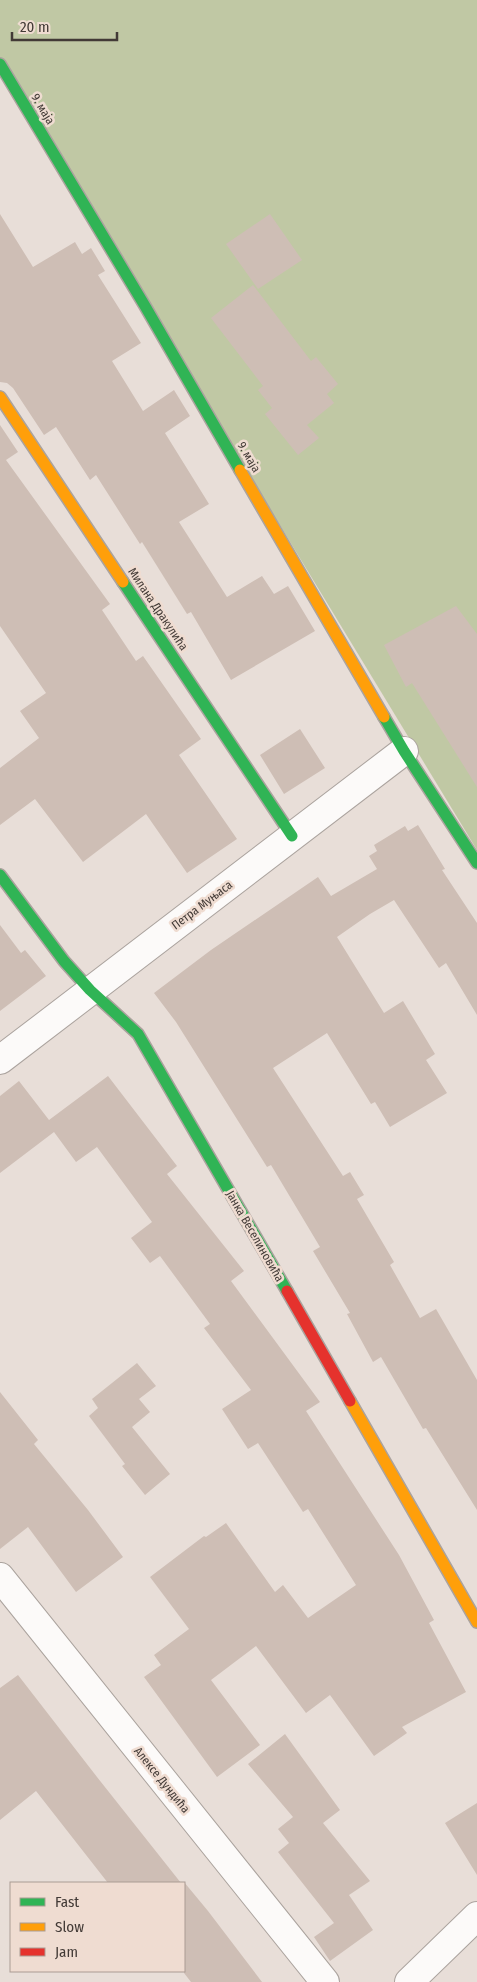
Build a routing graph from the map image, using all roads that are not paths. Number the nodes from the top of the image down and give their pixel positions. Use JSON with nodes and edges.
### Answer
{"nodes":[{"id":1,"x":0,"y":64,"type":"edge"},
{"id":2,"x":0,"y":397,"type":"edge"},
{"id":3,"x":404,"y":751,"type":"junction"},
{"id":4,"x":292,"y":836,"type":"junction"},
{"id":5,"x":477,"y":863,"type":"edge"},
{"id":6,"x":0,"y":875,"type":"edge"},
{"id":7,"x":90,"y":990,"type":"junction"},
{"id":8,"x":0,"y":1060,"type":"edge"},
{"id":9,"x":0,"y":1577,"type":"edge"},
{"id":10,"x":477,"y":1622,"type":"edge"},
{"id":11,"x":477,"y":1916,"type":"edge"},
{"id":12,"x":325,"y":1982,"type":"edge"},
{"id":13,"x":409,"y":1982,"type":"edge"}],
"edges":[{"from":1,"to":3,"type":"street","name":"9. маја"},
{"from":2,"to":4,"type":"street","name":"Милана Дракулића"},
{"from":3,"to":4,"type":"street","name":"Петра Муњаса"},
{"from":3,"to":5,"type":"street","name":"9. маја"},
{"from":4,"to":7,"type":"street","name":"Петра Муњаса"},
{"from":6,"to":7,"type":"street","name":"Јанка Веселиновића"},
{"from":7,"to":8,"type":"street","name":"Петра Муњаса"},
{"from":7,"to":10,"type":"street","name":"Јанка Веселиновића"},
{"from":9,"to":12,"type":"street","name":"Алексе Дундића"},
{"from":11,"to":13,"type":"street"}]}
